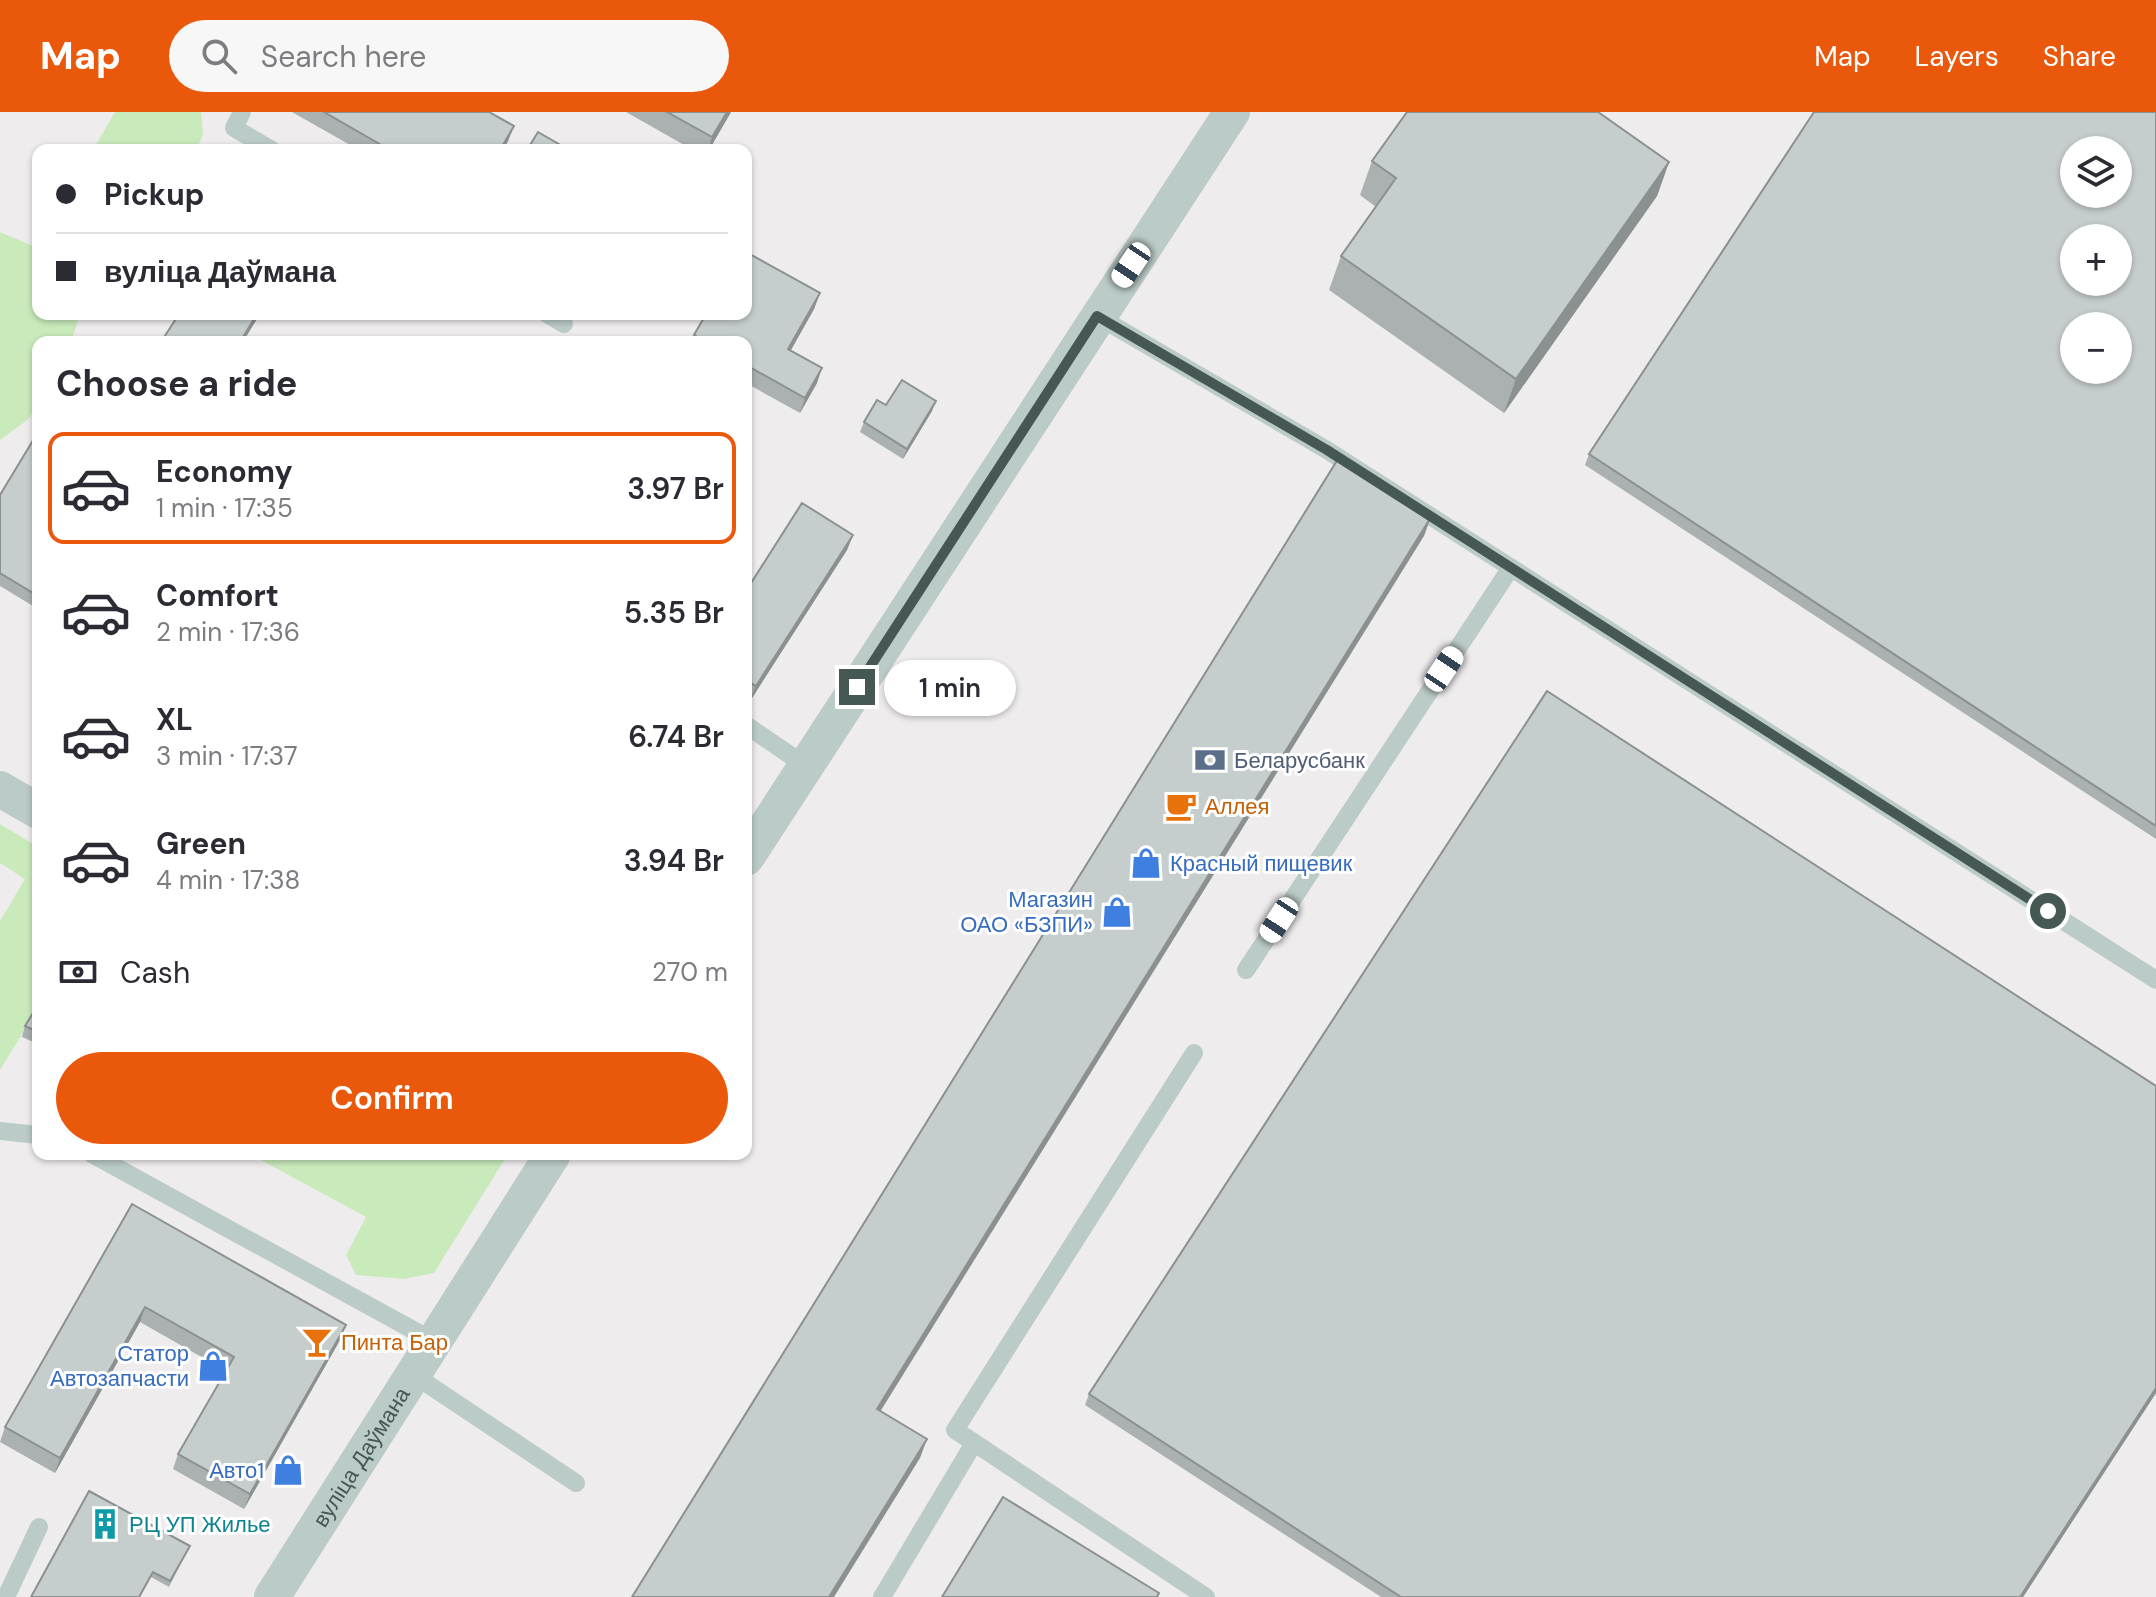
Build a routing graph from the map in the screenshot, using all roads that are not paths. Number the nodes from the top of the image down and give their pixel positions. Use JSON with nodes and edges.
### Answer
{"nodes":[{"id":1,"x":242,"y":112,"type":"edge"},
{"id":2,"x":1232,"y":112,"type":"edge"},
{"id":3,"x":262,"y":144,"type":"edge"},
{"id":4,"x":1097,"y":316,"type":"junction"},
{"id":5,"x":557,"y":320,"type":"edge"},
{"id":6,"x":564,"y":324,"type":"dead end"},
{"id":7,"x":1510,"y":569,"type":"junction"},
{"id":8,"x":752,"y":729,"type":"edge"},
{"id":9,"x":806,"y":766,"type":"junction"},
{"id":10,"x":0,"y":789,"type":"edge"},
{"id":11,"x":32,"y":808,"type":"edge"},
{"id":12,"x":752,"y":849,"type":"edge"},
{"id":13,"x":1246,"y":970,"type":"dead end"},
{"id":14,"x":2156,"y":980,"type":"edge"},
{"id":15,"x":1194,"y":1053,"type":"dead end"},
{"id":16,"x":0,"y":1131,"type":"edge"},
{"id":17,"x":32,"y":1134,"type":"edge"},
{"id":18,"x":103,"y":1160,"type":"edge"},
{"id":19,"x":549,"y":1160,"type":"edge"},
{"id":20,"x":435,"y":1342,"type":"junction"},
{"id":21,"x":414,"y":1375,"type":"junction"},
{"id":22,"x":974,"y":1443,"type":"junction"},
{"id":23,"x":576,"y":1483,"type":"dead end"},
{"id":24,"x":39,"y":1527,"type":"dead end"},
{"id":25,"x":6,"y":1597,"type":"edge"},
{"id":26,"x":272,"y":1597,"type":"edge"},
{"id":27,"x":882,"y":1597,"type":"edge"},
{"id":28,"x":1206,"y":1597,"type":"edge"}],
"edges":[{"from":1,"to":3,"type":"lane"},
{"from":2,"to":4,"type":"street"},
{"from":4,"to":7,"type":"lane"},
{"from":4,"to":9,"type":"street"},
{"from":5,"to":6,"type":"lane"},
{"from":7,"to":13,"type":"lane"},
{"from":7,"to":14,"type":"lane"},
{"from":8,"to":9,"type":"lane"},
{"from":9,"to":12,"type":"street"},
{"from":10,"to":11,"type":"street"},
{"from":15,"to":22,"type":"lane"},
{"from":16,"to":17,"type":"lane"},
{"from":18,"to":20,"type":"lane"},
{"from":19,"to":20,"type":"street","name":"вуліца Даўмана"},
{"from":20,"to":21,"type":"street","name":"вуліца Даўмана"},
{"from":21,"to":23,"type":"lane"},
{"from":21,"to":26,"type":"street","name":"вуліца Даўмана"},
{"from":22,"to":27,"type":"lane"},
{"from":22,"to":28,"type":"lane"},
{"from":24,"to":25,"type":"lane"}]}
